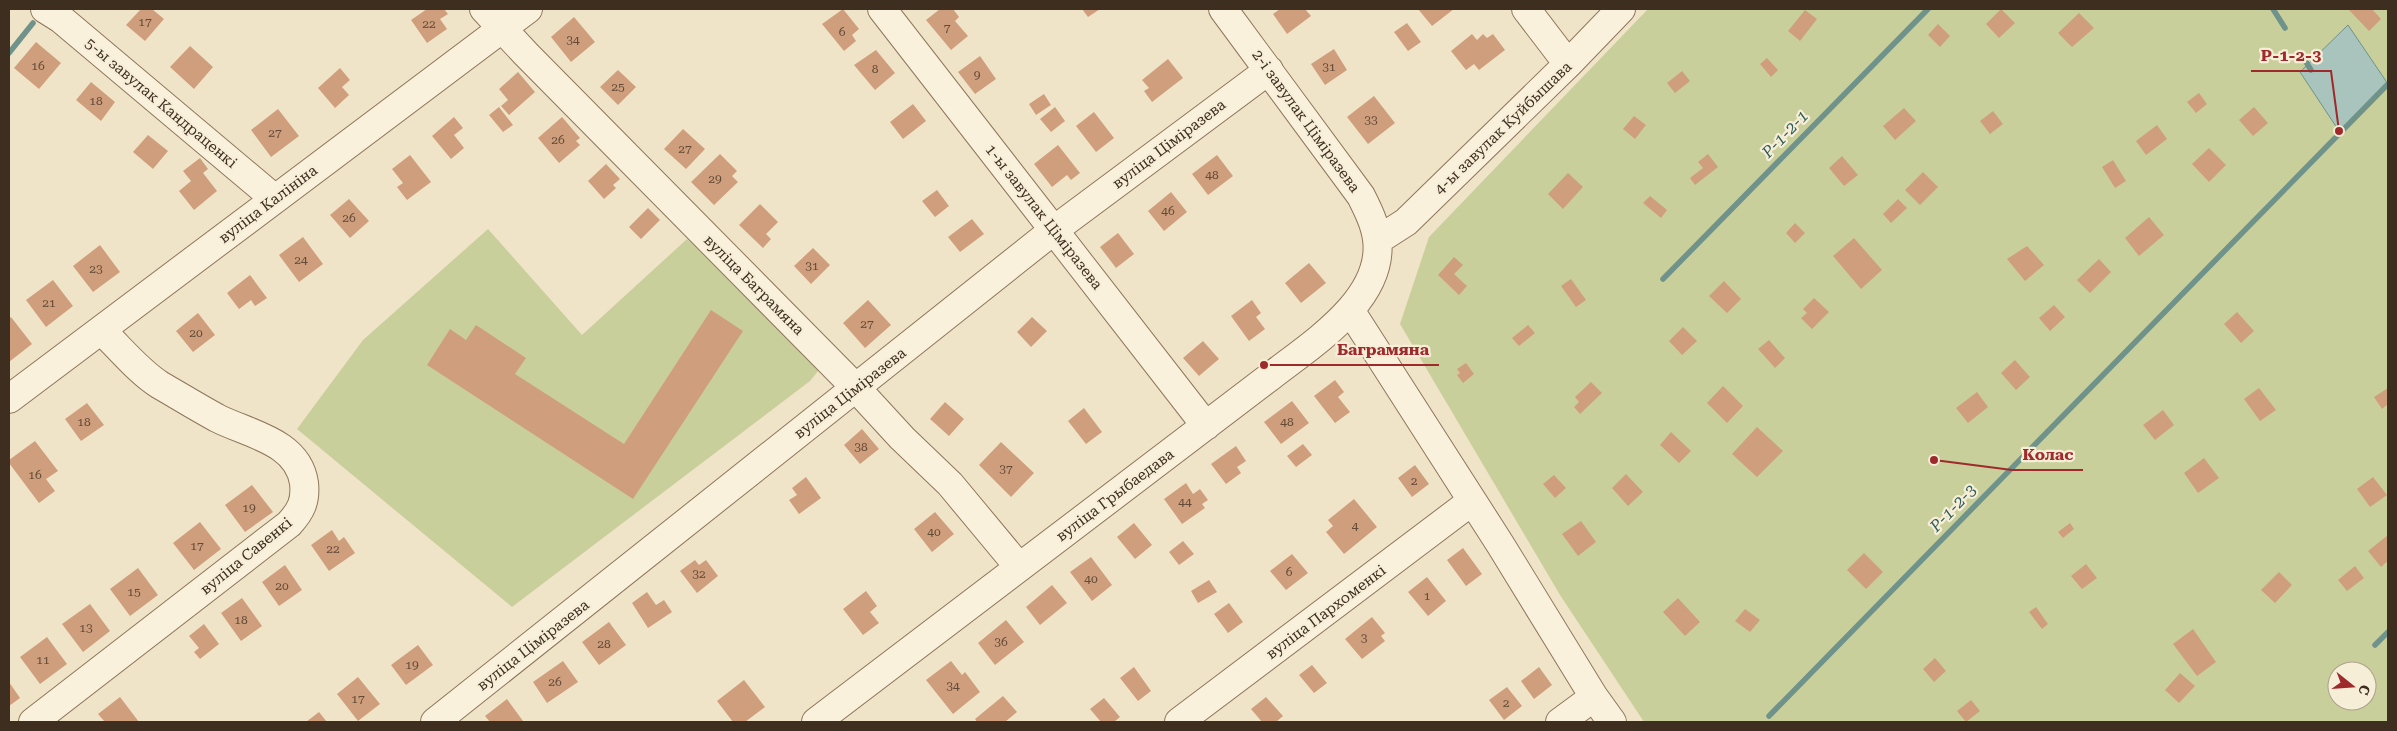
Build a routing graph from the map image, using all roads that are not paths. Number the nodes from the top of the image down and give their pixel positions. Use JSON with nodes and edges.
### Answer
{"nodes":[{"id":1,"x":45,"y":9,"type":"edge"},
{"id":2,"x":484,"y":9,"type":"edge"},
{"id":3,"x":528,"y":9,"type":"edge"},
{"id":4,"x":882,"y":9,"type":"edge"},
{"id":5,"x":1223,"y":9,"type":"edge"},
{"id":6,"x":1526,"y":9,"type":"edge"},
{"id":7,"x":1622,"y":9,"type":"edge"},
{"id":8,"x":503,"y":28,"type":"junction"},
{"id":9,"x":1568,"y":64,"type":"junction"},
{"id":10,"x":1269,"y":70,"type":"junction"},
{"id":11,"x":275,"y":199,"type":"junction"},
{"id":12,"x":1054,"y":230,"type":"junction"},
{"id":13,"x":1378,"y":240,"type":"junction"},
{"id":14,"x":1350,"y":310,"type":"junction"},
{"id":15,"x":101,"y":330,"type":"junction"},
{"id":16,"x":856,"y":388,"type":"junction"},
{"id":17,"x":9,"y":399,"type":"edge"},
{"id":18,"x":1206,"y":426,"type":"junction"},
{"id":19,"x":1472,"y":501,"type":"junction"},
{"id":20,"x":1019,"y":567,"type":"junction"},
{"id":21,"x":1594,"y":697,"type":"junction"},
{"id":22,"x":821,"y":721,"type":"edge"},
{"id":23,"x":34,"y":722,"type":"edge"},
{"id":24,"x":435,"y":722,"type":"edge"},
{"id":25,"x":1179,"y":722,"type":"edge"},
{"id":26,"x":1560,"y":722,"type":"edge"},
{"id":27,"x":1612,"y":722,"type":"edge"}],
"edges":[{"from":1,"to":11,"type":"street","name":"5-ы завулак Кандраценкі"},
{"from":2,"to":8,"type":"street","name":"вуліца Баграмяна"},
{"from":3,"to":8,"type":"street","name":"вуліца Калініна"},
{"from":4,"to":12,"type":"street","name":"1-ы завулак Ціміразева"},
{"from":5,"to":10,"type":"street","name":"2-і завулак Ціміразева"},
{"from":6,"to":9,"type":"street"},
{"from":7,"to":9,"type":"street","name":"4-ы завулак Куйбышава"},
{"from":8,"to":11,"type":"street","name":"вуліца Калініна"},
{"from":8,"to":16,"type":"street","name":"вуліца Баграмяна"},
{"from":9,"to":13,"type":"street","name":"4-ы завулак Куйбышава"},
{"from":10,"to":12,"type":"street","name":"вуліца Ціміразева"},
{"from":10,"to":13,"type":"street","name":"2-і завулак Ціміразева"},
{"from":11,"to":15,"type":"street","name":"вуліца Калініна"},
{"from":12,"to":16,"type":"street","name":"вуліца Ціміразева"},
{"from":12,"to":18,"type":"street","name":"1-ы завулак Ціміразева"},
{"from":13,"to":14,"type":"street","name":"вуліца Грыбаедава"},
{"from":14,"to":18,"type":"street","name":"вуліца Грыбаедава"},
{"from":14,"to":19,"type":"street"},
{"from":15,"to":17,"type":"street","name":"вуліца Калініна"},
{"from":15,"to":23,"type":"street","name":"вуліца Савенкі"},
{"from":16,"to":20,"type":"street","name":"вуліца Баграмяна"},
{"from":16,"to":24,"type":"street","name":"вуліца Ціміразева"},
{"from":18,"to":20,"type":"street","name":"вуліца Грыбаедава"},
{"from":19,"to":21,"type":"street"},
{"from":19,"to":25,"type":"street","name":"вуліца Пархоменкі"},
{"from":20,"to":22,"type":"street","name":"вуліца Грыбаедава"},
{"from":21,"to":26,"type":"street"},
{"from":21,"to":27,"type":"street"}]}
